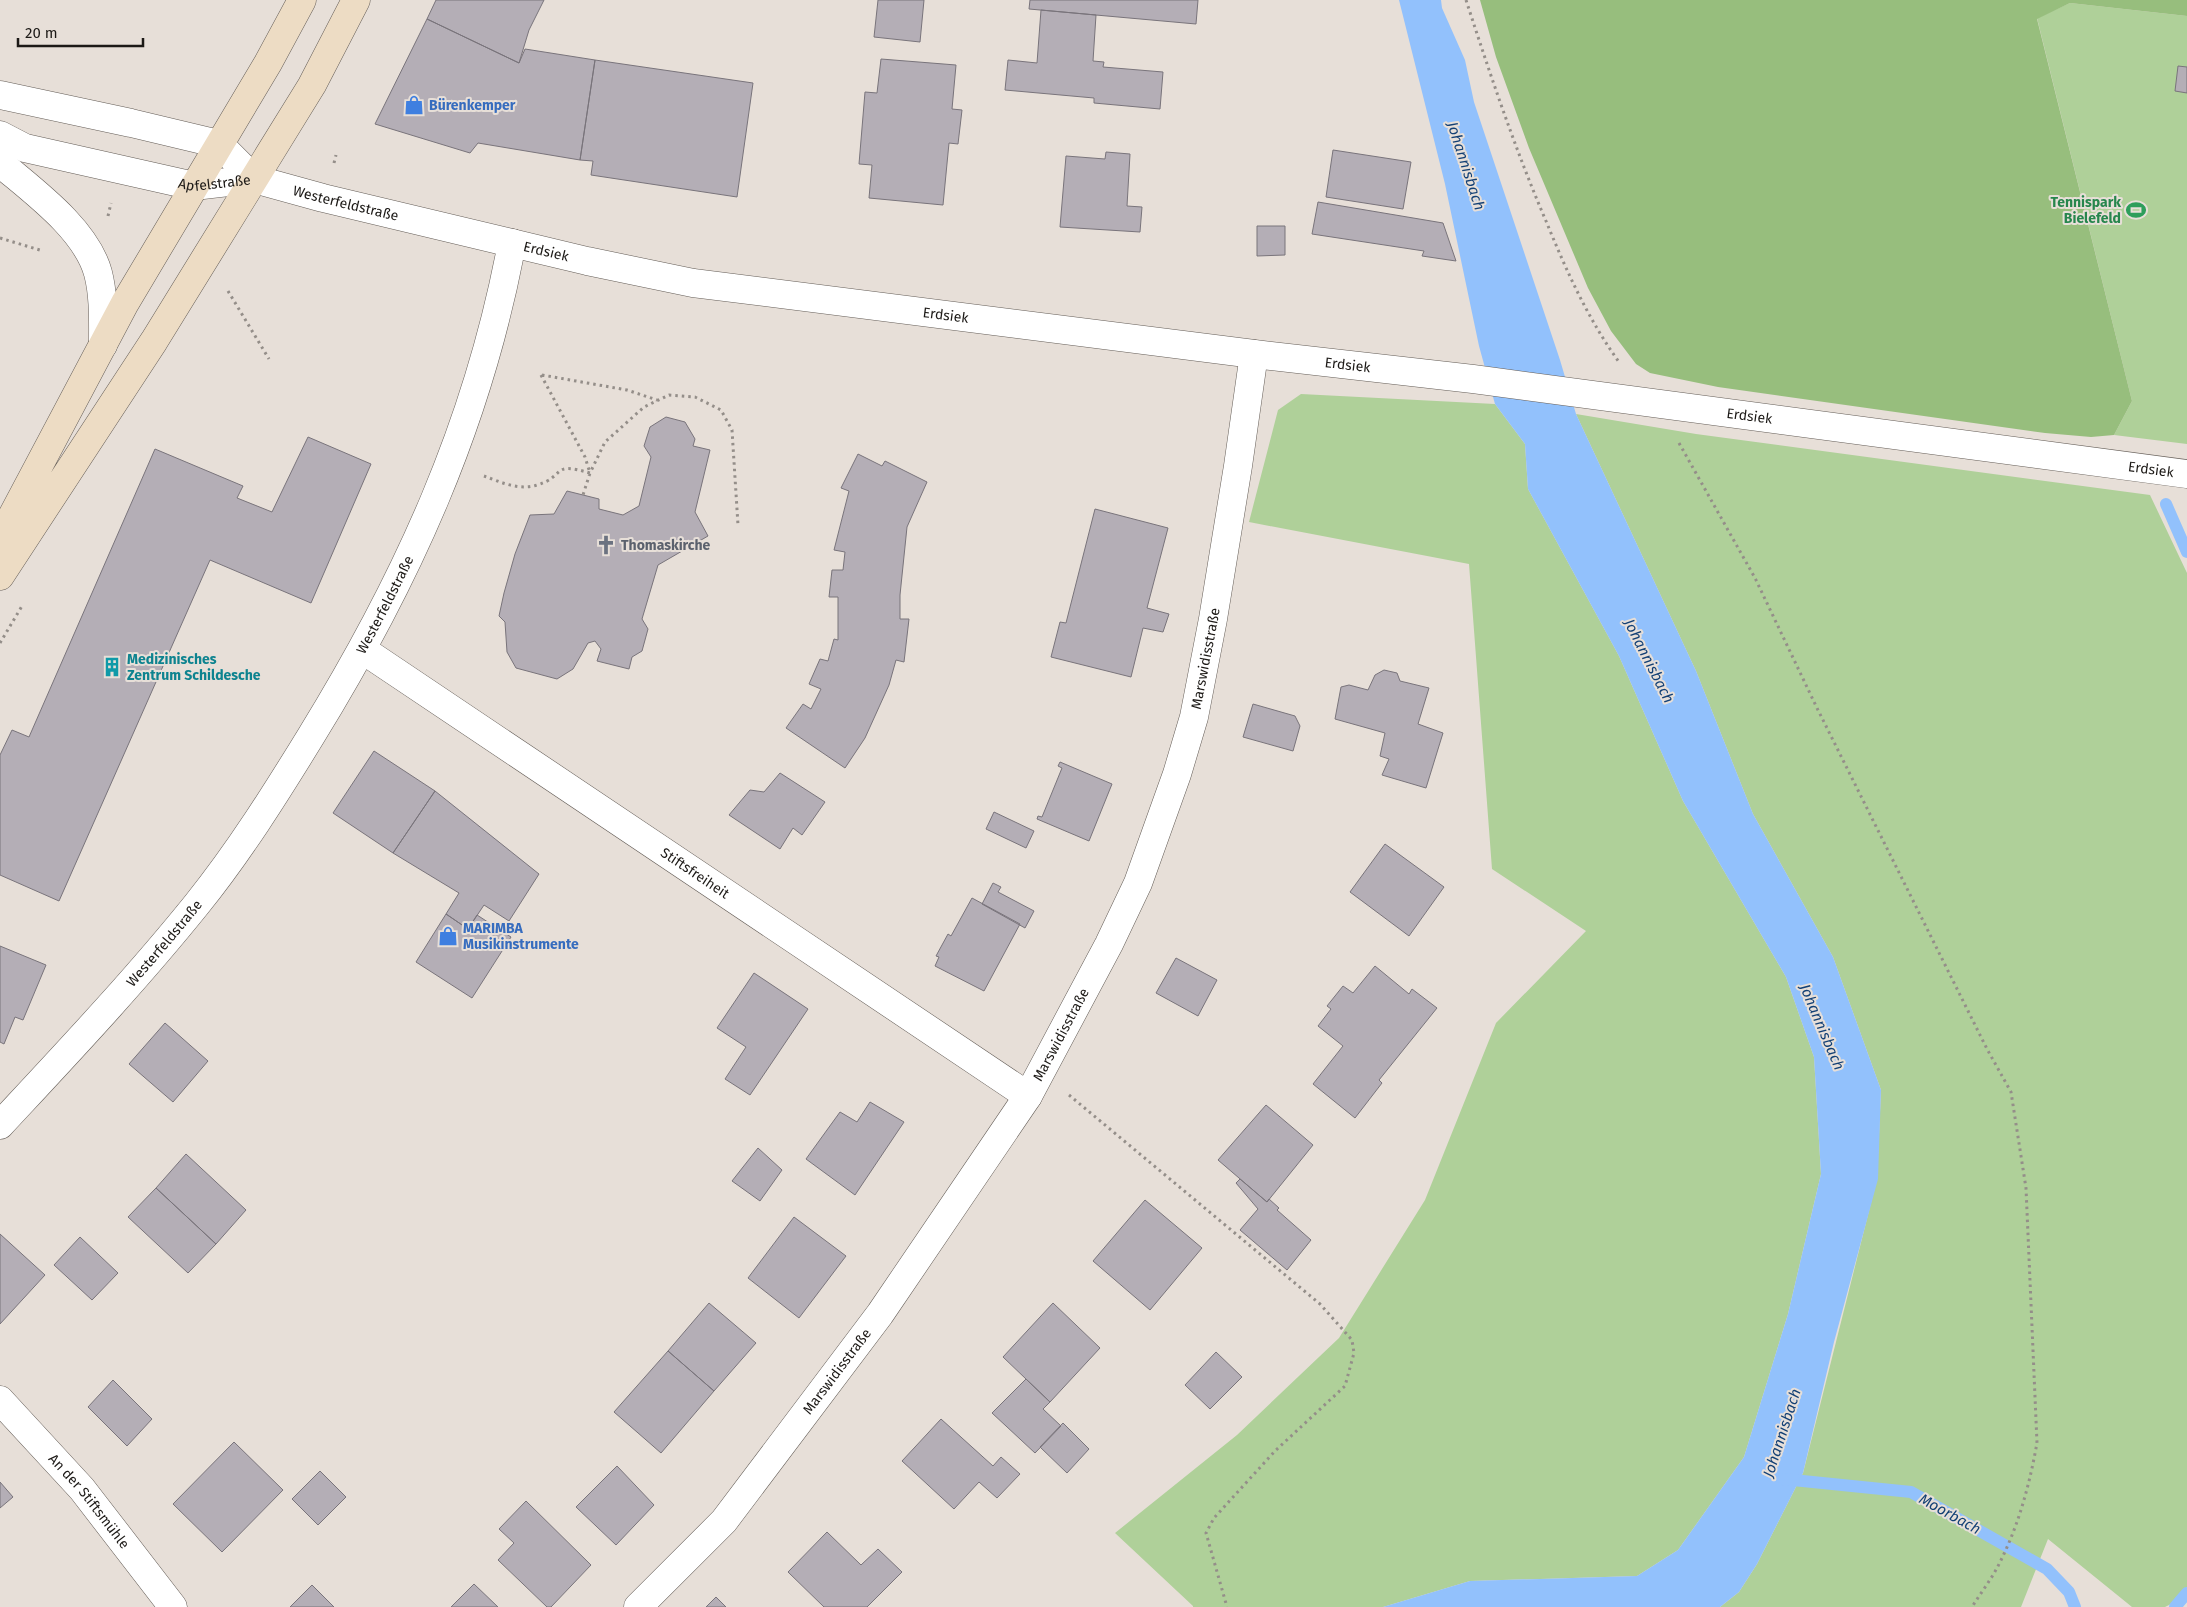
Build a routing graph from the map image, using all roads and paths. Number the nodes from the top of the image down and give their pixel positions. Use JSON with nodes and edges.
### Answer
{"nodes":[{"id":1,"x":302,"y":0,"type":"edge"},
{"id":2,"x":356,"y":0,"type":"edge"},
{"id":3,"x":1466,"y":0,"type":"edge"},
{"id":4,"x":0,"y":96,"type":"edge"},
{"id":5,"x":0,"y":135,"type":"edge"},
{"id":6,"x":219,"y":144,"type":"junction"},
{"id":7,"x":0,"y":163,"type":"edge"},
{"id":8,"x":254,"y":179,"type":"junction"},
{"id":9,"x":194,"y":186,"type":"junction"},
{"id":10,"x":0,"y":238,"type":"edge"},
{"id":11,"x":512,"y":243,"type":"junction"},
{"id":12,"x":50,"y":253,"type":"dead end"},
{"id":13,"x":223,"y":283,"type":"dead end"},
{"id":14,"x":103,"y":345,"type":"junction"},
{"id":15,"x":1254,"y":354,"type":"junction"},
{"id":16,"x":269,"y":359,"type":"dead end"},
{"id":17,"x":657,"y":400,"type":"junction"},
{"id":18,"x":1652,"y":403,"type":"junction"},
{"id":19,"x":450,"y":463,"type":"junction"},
{"id":20,"x":590,"y":473,"type":"junction"},
{"id":21,"x":2187,"y":474,"type":"edge"},
{"id":22,"x":583,"y":496,"type":"dead end"},
{"id":23,"x":738,"y":525,"type":"dead end"},
{"id":24,"x":0,"y":539,"type":"edge"},
{"id":25,"x":0,"y":576,"type":"edge"},
{"id":26,"x":363,"y":650,"type":"junction"},
{"id":27,"x":1035,"y":1084,"type":"junction"},
{"id":28,"x":0,"y":1125,"type":"edge"},
{"id":29,"x":0,"y":1400,"type":"edge"},
{"id":30,"x":173,"y":1607,"type":"edge"},
{"id":31,"x":638,"y":1607,"type":"edge"},
{"id":32,"x":1227,"y":1607,"type":"edge"},
{"id":33,"x":1972,"y":1607,"type":"edge"}],
"edges":[{"from":1,"to":6,"type":"main road"},
{"from":2,"to":8,"type":"main road"},
{"from":3,"to":18,"type":"path"},
{"from":4,"to":6,"type":"street"},
{"from":5,"to":9,"type":"street","name":"Apfelstraße"},
{"from":6,"to":8,"type":"street","name":"Apfelstraße"},
{"from":6,"to":9,"type":"main road"},
{"from":7,"to":14,"type":"street"},
{"from":8,"to":9,"type":"street","name":"Apfelstraße"},
{"from":8,"to":11,"type":"street","name":"Westerfeldstraße"},
{"from":8,"to":25,"type":"main road"},
{"from":9,"to":14,"type":"main road"},
{"from":10,"to":12,"type":"path"},
{"from":11,"to":15,"type":"street","name":"Erdsiek"},
{"from":11,"to":19,"type":"street","name":"Westerfeldstraße"},
{"from":13,"to":16,"type":"path"},
{"from":14,"to":24,"type":"main road"},
{"from":15,"to":18,"type":"street","name":"Erdsiek"},
{"from":15,"to":27,"type":"street","name":"Marswidisstraße"},
{"from":17,"to":20,"type":"path"},
{"from":17,"to":20,"type":"path"},
{"from":17,"to":23,"type":"path"},
{"from":18,"to":21,"type":"street","name":"Erdsiek"},
{"from":18,"to":33,"type":"path"},
{"from":19,"to":20,"type":"path"},
{"from":19,"to":26,"type":"street","name":"Westerfeldstraße"},
{"from":20,"to":22,"type":"path"},
{"from":26,"to":27,"type":"street","name":"Stiftsfreiheit"},
{"from":26,"to":28,"type":"street","name":"Westerfeldstraße"},
{"from":27,"to":31,"type":"street","name":"Marswidisstraße"},
{"from":27,"to":32,"type":"path"},
{"from":29,"to":30,"type":"street","name":"An der Stiftsmühle"}]}
